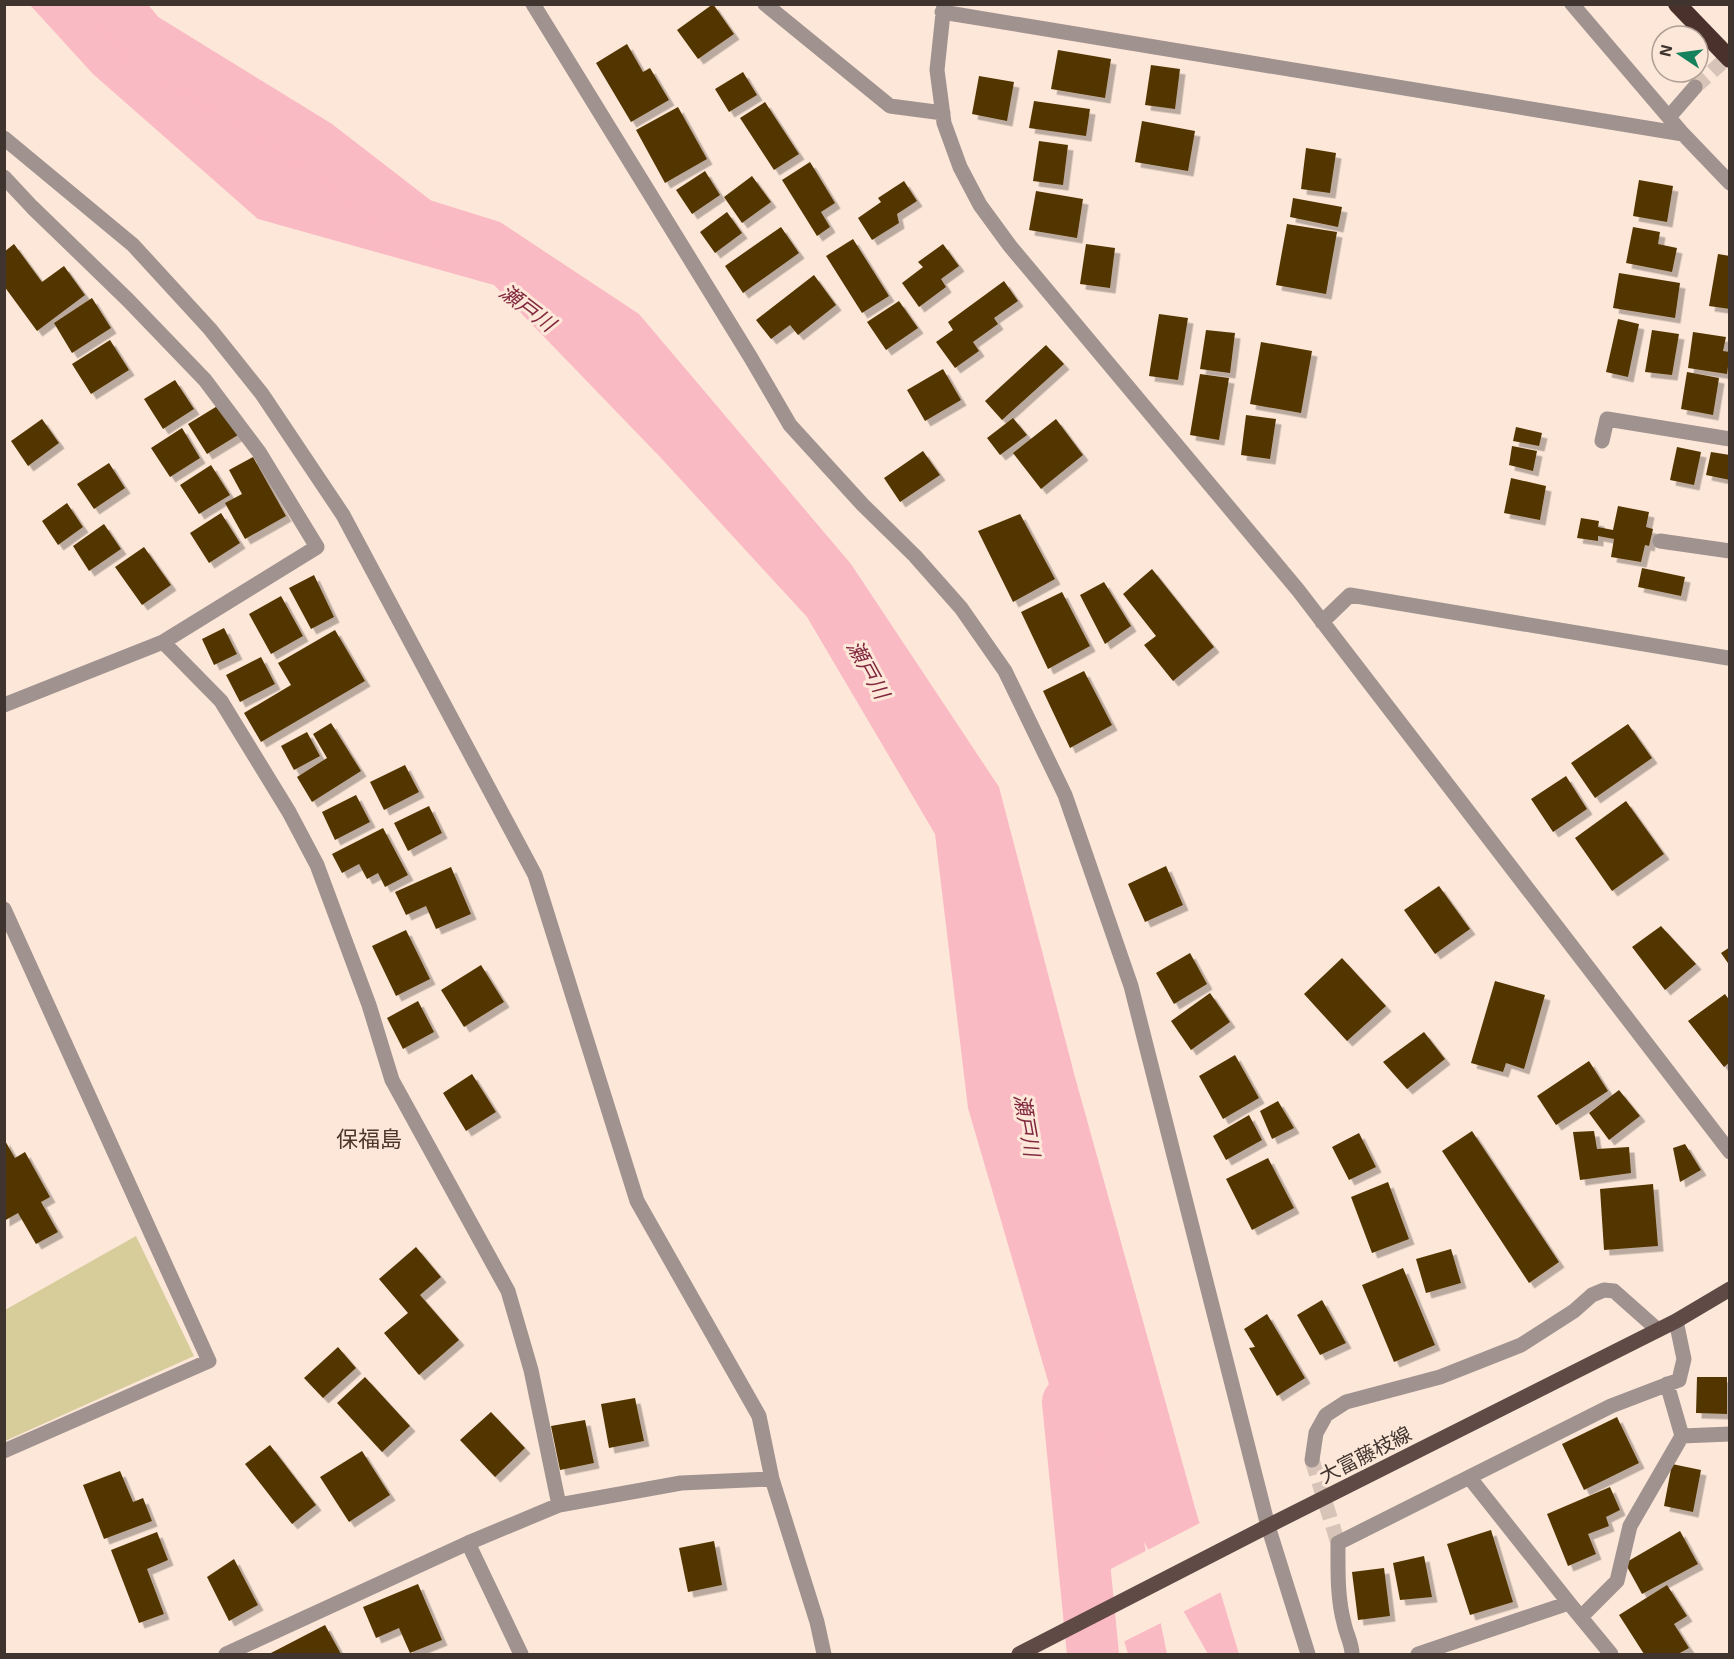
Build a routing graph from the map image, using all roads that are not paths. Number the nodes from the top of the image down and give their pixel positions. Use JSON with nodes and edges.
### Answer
{"nodes":[{"id":1,"x":533,"y":4,"type":"edge"},
{"id":2,"x":765,"y":4,"type":"edge"},
{"id":3,"x":1572,"y":4,"type":"edge"},
{"id":4,"x":1677,"y":4,"type":"edge"},
{"id":5,"x":943,"y":8,"type":"edge"},
{"id":6,"x":1730,"y":59,"type":"edge"},
{"id":7,"x":1695,"y":87,"type":"tunnel mouth"},
{"id":8,"x":943,"y":113,"type":"junction"},
{"id":9,"x":1669,"y":117,"type":"junction"},
{"id":10,"x":1683,"y":134,"type":"junction"},
{"id":11,"x":4,"y":138,"type":"edge"},
{"id":12,"x":4,"y":177,"type":"edge"},
{"id":13,"x":1730,"y":183,"type":"edge"},
{"id":14,"x":1730,"y":439,"type":"edge"},
{"id":15,"x":1602,"y":441,"type":"dead end"},
{"id":16,"x":1660,"y":541,"type":"dead end"},
{"id":17,"x":1730,"y":551,"type":"edge"},
{"id":18,"x":1322,"y":622,"type":"junction"},
{"id":19,"x":163,"y":642,"type":"junction"},
{"id":20,"x":1729,"y":657,"type":"edge"},
{"id":21,"x":4,"y":705,"type":"edge"},
{"id":22,"x":4,"y":909,"type":"edge"},
{"id":23,"x":1730,"y":1152,"type":"edge"},
{"id":24,"x":1730,"y":1289,"type":"edge"},
{"id":25,"x":1676,"y":1321,"type":"junction"},
{"id":26,"x":1658,"y":1330,"type":"junction"},
{"id":27,"x":1667,"y":1384,"type":"junction"},
{"id":28,"x":1730,"y":1434,"type":"edge"},
{"id":29,"x":1682,"y":1436,"type":"junction"},
{"id":30,"x":4,"y":1451,"type":"edge"},
{"id":31,"x":1312,"y":1460,"type":"tunnel mouth"},
{"id":32,"x":1469,"y":1477,"type":"junction"},
{"id":33,"x":772,"y":1479,"type":"junction"},
{"id":34,"x":559,"y":1505,"type":"junction"},
{"id":35,"x":1268,"y":1526,"type":"junction"},
{"id":36,"x":468,"y":1543,"type":"junction"},
{"id":37,"x":1569,"y":1603,"type":"junction"},
{"id":38,"x":1581,"y":1617,"type":"junction"},
{"id":39,"x":226,"y":1654,"type":"edge"},
{"id":40,"x":520,"y":1654,"type":"edge"},
{"id":41,"x":824,"y":1654,"type":"edge"},
{"id":42,"x":1019,"y":1654,"type":"edge"},
{"id":43,"x":1308,"y":1654,"type":"edge"},
{"id":44,"x":1352,"y":1654,"type":"edge"},
{"id":45,"x":1418,"y":1654,"type":"edge"},
{"id":46,"x":1611,"y":1654,"type":"edge"}],
"edges":[{"from":1,"to":35,"type":"street"},
{"from":2,"to":8,"type":"street"},
{"from":3,"to":9,"type":"street"},
{"from":4,"to":6,"type":"highway","bridge":true},
{"from":5,"to":8,"type":"street"},
{"from":5,"to":10,"type":"street"},
{"from":7,"to":9,"type":"street"},
{"from":8,"to":18,"type":"street"},
{"from":9,"to":10,"type":"street"},
{"from":10,"to":13,"type":"street"},
{"from":11,"to":33,"type":"street"},
{"from":12,"to":19,"type":"street"},
{"from":14,"to":15,"type":"street"},
{"from":16,"to":17,"type":"street"},
{"from":18,"to":20,"type":"street"},
{"from":18,"to":23,"type":"street"},
{"from":19,"to":21,"type":"street"},
{"from":19,"to":34,"type":"street"},
{"from":22,"to":30,"type":"street"},
{"from":24,"to":25,"type":"main road","name":"大富藤枝線"},
{"from":25,"to":26,"type":"main road","name":"大富藤枝線"},
{"from":25,"to":27,"type":"street"},
{"from":26,"to":31,"type":"street"},
{"from":26,"to":35,"type":"main road","name":"大富藤枝線"},
{"from":27,"to":29,"type":"street"},
{"from":27,"to":32,"type":"street"},
{"from":28,"to":29,"type":"street"},
{"from":29,"to":38,"type":"street"},
{"from":32,"to":37,"type":"street"},
{"from":32,"to":44,"type":"street"},
{"from":33,"to":34,"type":"street"},
{"from":33,"to":41,"type":"street"},
{"from":34,"to":36,"type":"street"},
{"from":35,"to":42,"type":"main road","name":"大富藤枝線"},
{"from":35,"to":43,"type":"street"},
{"from":36,"to":39,"type":"street"},
{"from":36,"to":40,"type":"street"},
{"from":37,"to":38,"type":"street"},
{"from":37,"to":45,"type":"street"},
{"from":38,"to":46,"type":"street"}]}
